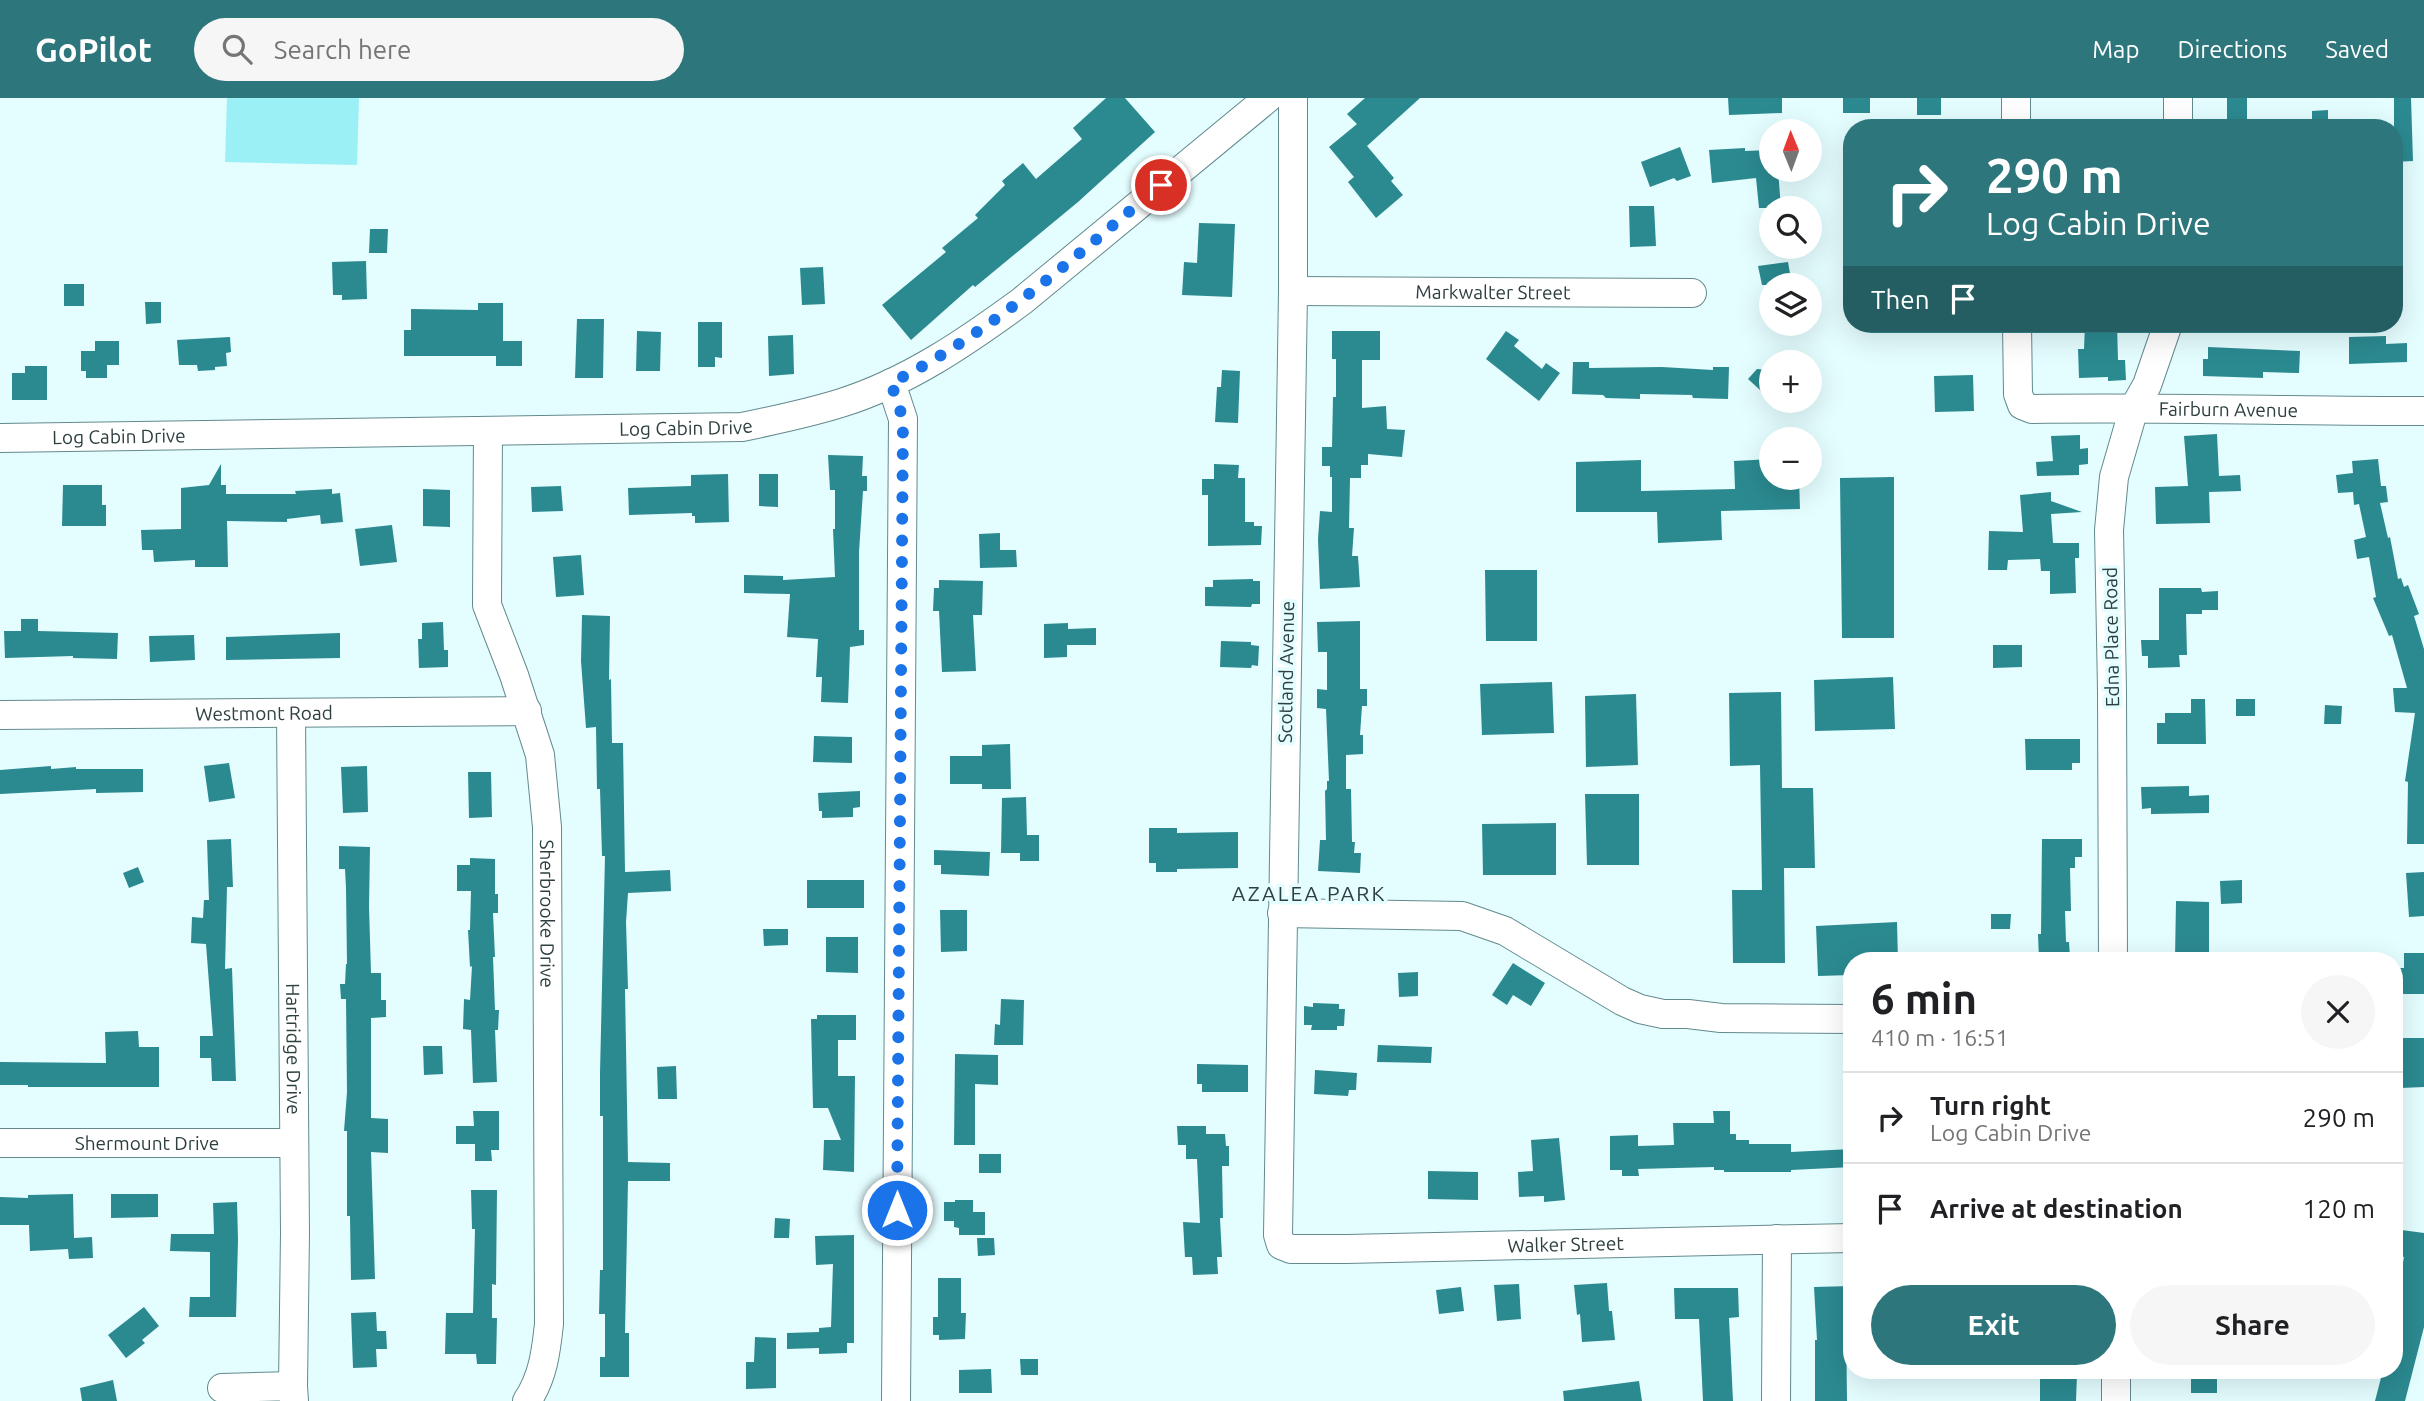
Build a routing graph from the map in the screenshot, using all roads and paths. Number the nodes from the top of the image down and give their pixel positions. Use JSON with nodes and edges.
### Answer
{"nodes":[{"id":1,"x":1268,"y":98,"type":"edge"},
{"id":2,"x":1293,"y":98,"type":"edge"},
{"id":3,"x":2016,"y":98,"type":"edge"},
{"id":4,"x":2178,"y":98,"type":"edge"},
{"id":5,"x":2016,"y":119,"type":"edge"},
{"id":6,"x":2178,"y":119,"type":"edge"},
{"id":7,"x":1293,"y":291,"type":"junction"},
{"id":8,"x":1692,"y":293,"type":"dead end"},
{"id":9,"x":2018,"y":333,"type":"edge"},
{"id":10,"x":2165,"y":333,"type":"edge"},
{"id":11,"x":891,"y":383,"type":"junction"},
{"id":12,"x":2134,"y":408,"type":"junction"},
{"id":13,"x":2424,"y":411,"type":"edge"},
{"id":14,"x":488,"y":431,"type":"junction"},
{"id":15,"x":0,"y":438,"type":"edge"},
{"id":16,"x":527,"y":711,"type":"junction"},
{"id":17,"x":291,"y":713,"type":"junction"},
{"id":18,"x":0,"y":715,"type":"edge"},
{"id":19,"x":1282,"y":913,"type":"junction"},
{"id":20,"x":2113,"y":952,"type":"edge"},
{"id":21,"x":1843,"y":1019,"type":"edge"},
{"id":22,"x":0,"y":1143,"type":"edge"},
{"id":23,"x":293,"y":1143,"type":"junction"},
{"id":24,"x":1843,"y":1238,"type":"edge"},
{"id":25,"x":1777,"y":1239,"type":"junction"},
{"id":26,"x":1281,"y":1245,"type":"joint"},
{"id":27,"x":2116,"y":1379,"type":"edge"},
{"id":28,"x":222,"y":1388,"type":"dead end"},
{"id":29,"x":294,"y":1394,"type":"edge"},
{"id":30,"x":527,"y":1401,"type":"edge"},
{"id":31,"x":896,"y":1401,"type":"edge"},
{"id":32,"x":1776,"y":1401,"type":"edge"},
{"id":33,"x":2116,"y":1401,"type":"edge"}],
"edges":[{"from":1,"to":11,"type":"street","name":"Log Cabin Drive"},
{"from":2,"to":7,"type":"street","name":"Scotland Avenue"},
{"from":3,"to":5,"type":"street"},
{"from":4,"to":6,"type":"street"},
{"from":7,"to":8,"type":"street","name":"Markwalter Street"},
{"from":7,"to":19,"type":"street","name":"Scotland Avenue"},
{"from":9,"to":12,"type":"street","name":"Fairburn Avenue"},
{"from":10,"to":12,"type":"street","name":"Edna Place Road"},
{"from":11,"to":14,"type":"street","name":"Log Cabin Drive"},
{"from":11,"to":31,"type":"street"},
{"from":12,"to":13,"type":"street","name":"Fairburn Avenue"},
{"from":12,"to":20,"type":"street","name":"Edna Place Road"},
{"from":14,"to":15,"type":"street","name":"Log Cabin Drive"},
{"from":14,"to":16,"type":"street","name":"Sherbrooke Drive"},
{"from":16,"to":17,"type":"street","name":"Westmont Road"},
{"from":16,"to":30,"type":"street","name":"Sherbrooke Drive"},
{"from":17,"to":18,"type":"street","name":"Westmont Road"},
{"from":17,"to":23,"type":"street","name":"Hartridge Drive"},
{"from":19,"to":21,"type":"street"},
{"from":19,"to":26,"type":"street","name":"Scotland Avenue"},
{"from":22,"to":23,"type":"street","name":"Shermount Drive"},
{"from":23,"to":29,"type":"street","name":"Hartridge Drive"},
{"from":24,"to":25,"type":"street","name":"Walker Street"},
{"from":25,"to":26,"type":"street","name":"Walker Street"},
{"from":25,"to":32,"type":"street"},
{"from":27,"to":33,"type":"street"},
{"from":28,"to":29,"type":"street"}]}
